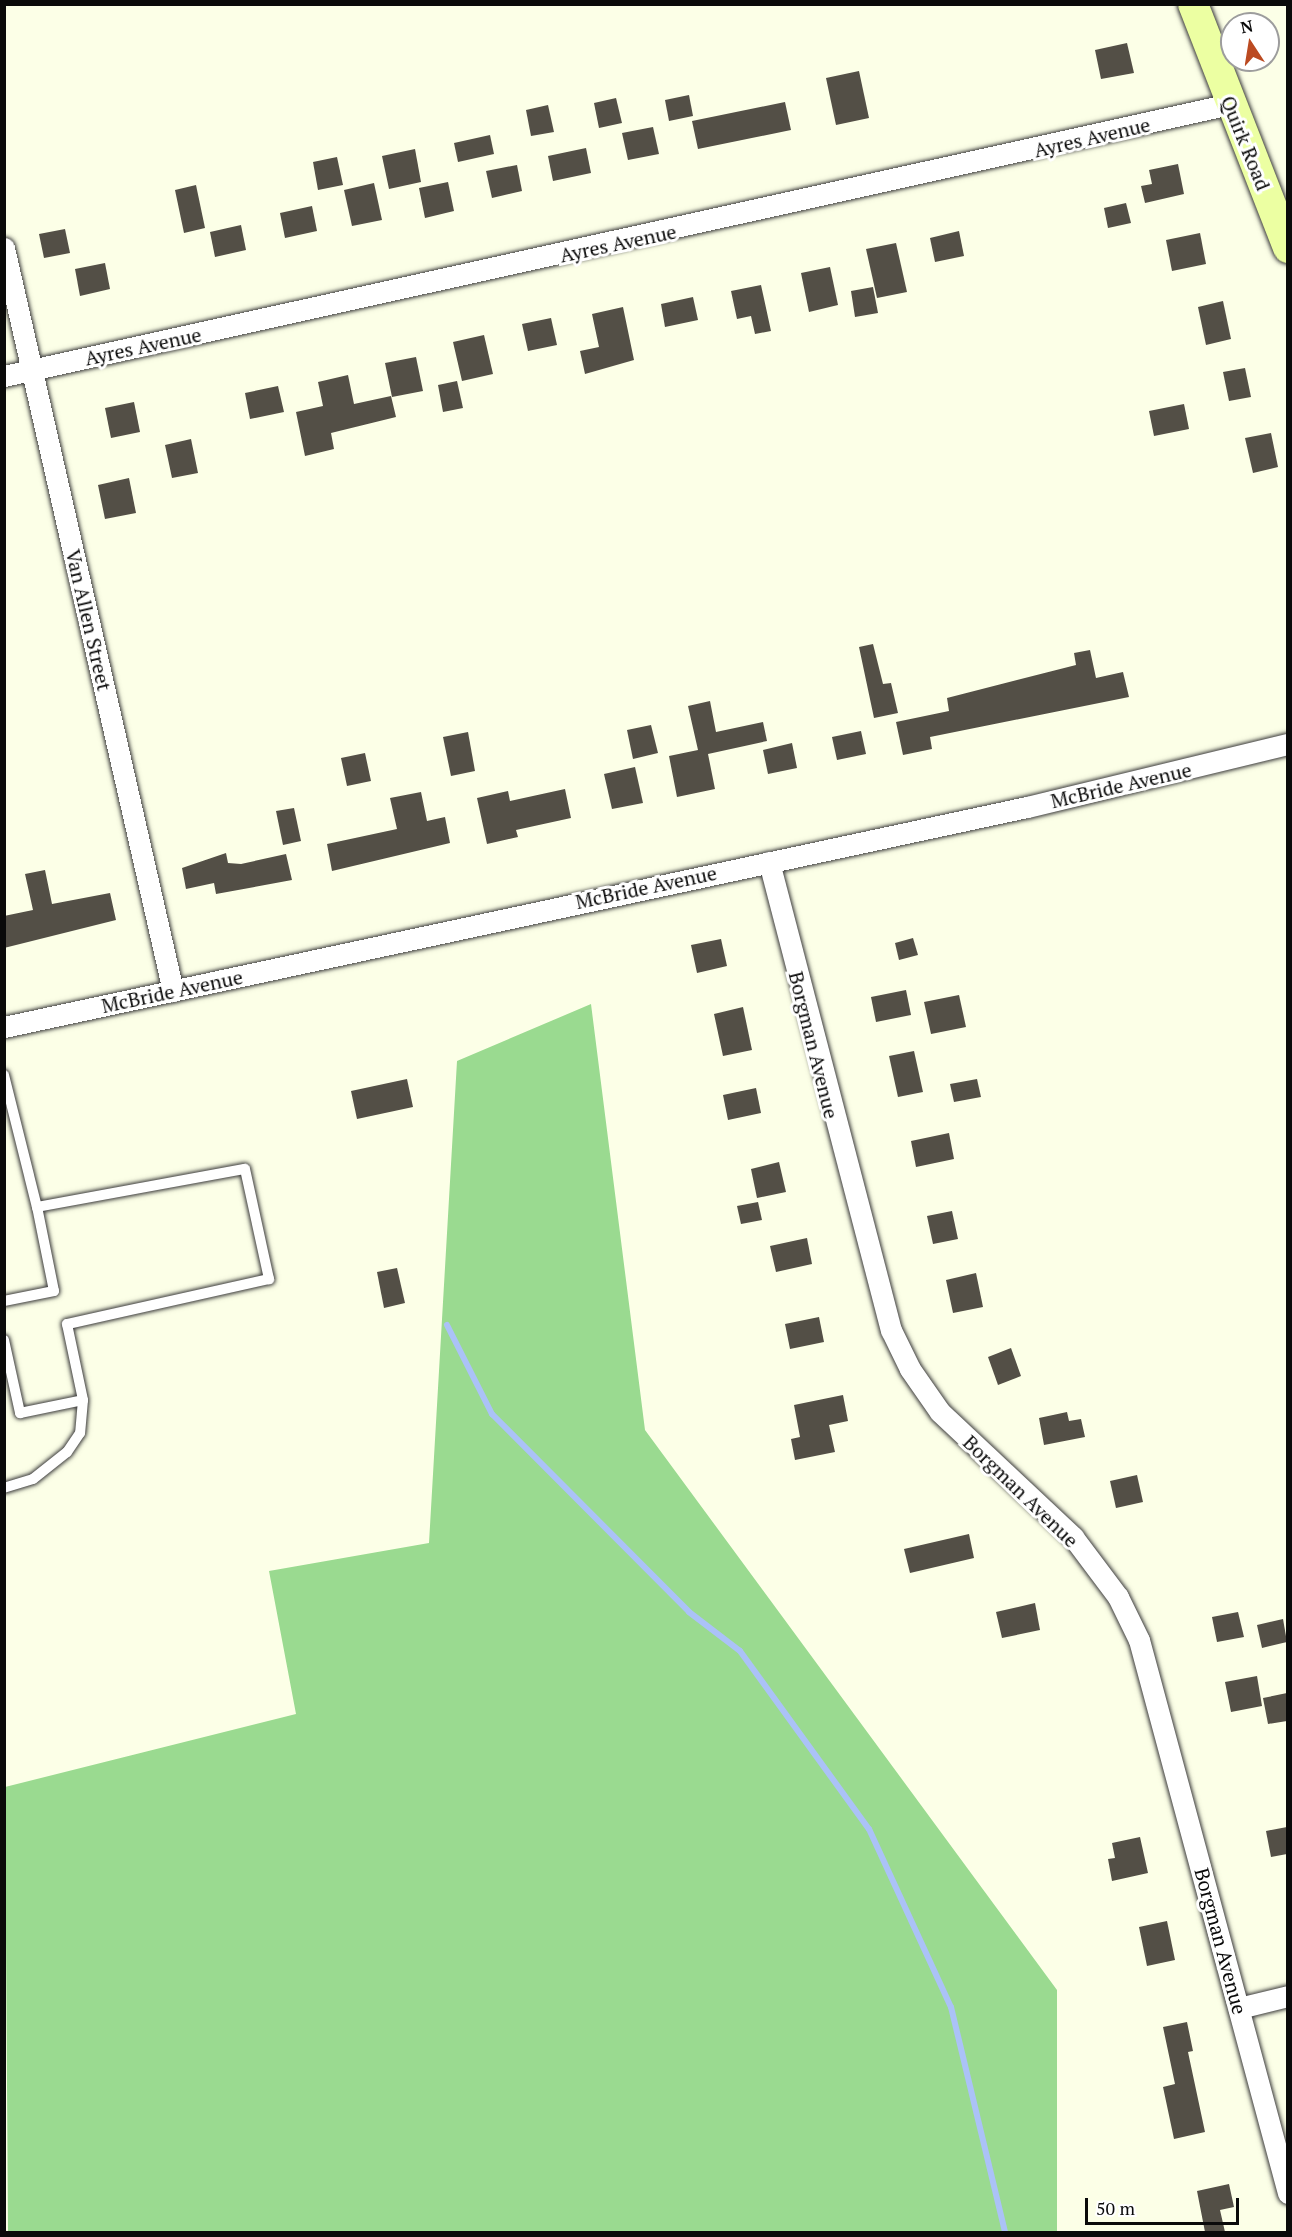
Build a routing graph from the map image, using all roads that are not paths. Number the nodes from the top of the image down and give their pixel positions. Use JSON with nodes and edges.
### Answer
{"nodes":[{"id":1,"x":1193,"y":4,"type":"edge"},
{"id":2,"x":1230,"y":104,"type":"junction"},
{"id":3,"x":4,"y":248,"type":"edge"},
{"id":4,"x":1287,"y":248,"type":"edge"},
{"id":5,"x":33,"y":370,"type":"junction"},
{"id":6,"x":4,"y":376,"type":"edge"},
{"id":7,"x":1287,"y":744,"type":"edge"},
{"id":8,"x":768,"y":862,"type":"junction"},
{"id":9,"x":173,"y":991,"type":"junction"},
{"id":10,"x":4,"y":1027,"type":"edge"},
{"id":11,"x":4,"y":1075,"type":"edge"},
{"id":12,"x":37,"y":1207,"type":"junction"},
{"id":13,"x":4,"y":1301,"type":"edge"},
{"id":14,"x":4,"y":1340,"type":"edge"},
{"id":15,"x":83,"y":1400,"type":"junction"},
{"id":16,"x":4,"y":1488,"type":"edge"},
{"id":17,"x":1287,"y":1996,"type":"edge"},
{"id":18,"x":1239,"y":2008,"type":"junction"},
{"id":19,"x":1287,"y":2193,"type":"edge"}],
"edges":[{"from":1,"to":2,"type":"street","name":"Quirk Road"},
{"from":2,"to":4,"type":"street","name":"Quirk Road"},
{"from":2,"to":5,"type":"street","name":"Ayres Avenue"},
{"from":3,"to":5,"type":"street","name":"Van Allen Street"},
{"from":5,"to":6,"type":"street","name":"Ayres Avenue"},
{"from":5,"to":9,"type":"street","name":"Van Allen Street"},
{"from":7,"to":8,"type":"street","name":"McBride Avenue"},
{"from":8,"to":9,"type":"street","name":"McBride Avenue"},
{"from":8,"to":18,"type":"street","name":"Borgman Avenue"},
{"from":9,"to":10,"type":"street","name":"McBride Avenue"},
{"from":11,"to":12,"type":"lane"},
{"from":12,"to":13,"type":"lane"},
{"from":12,"to":15,"type":"lane"},
{"from":14,"to":15,"type":"lane"},
{"from":15,"to":16,"type":"lane"},
{"from":17,"to":18,"type":"street"},
{"from":18,"to":19,"type":"street","name":"Borgman Avenue"}]}
